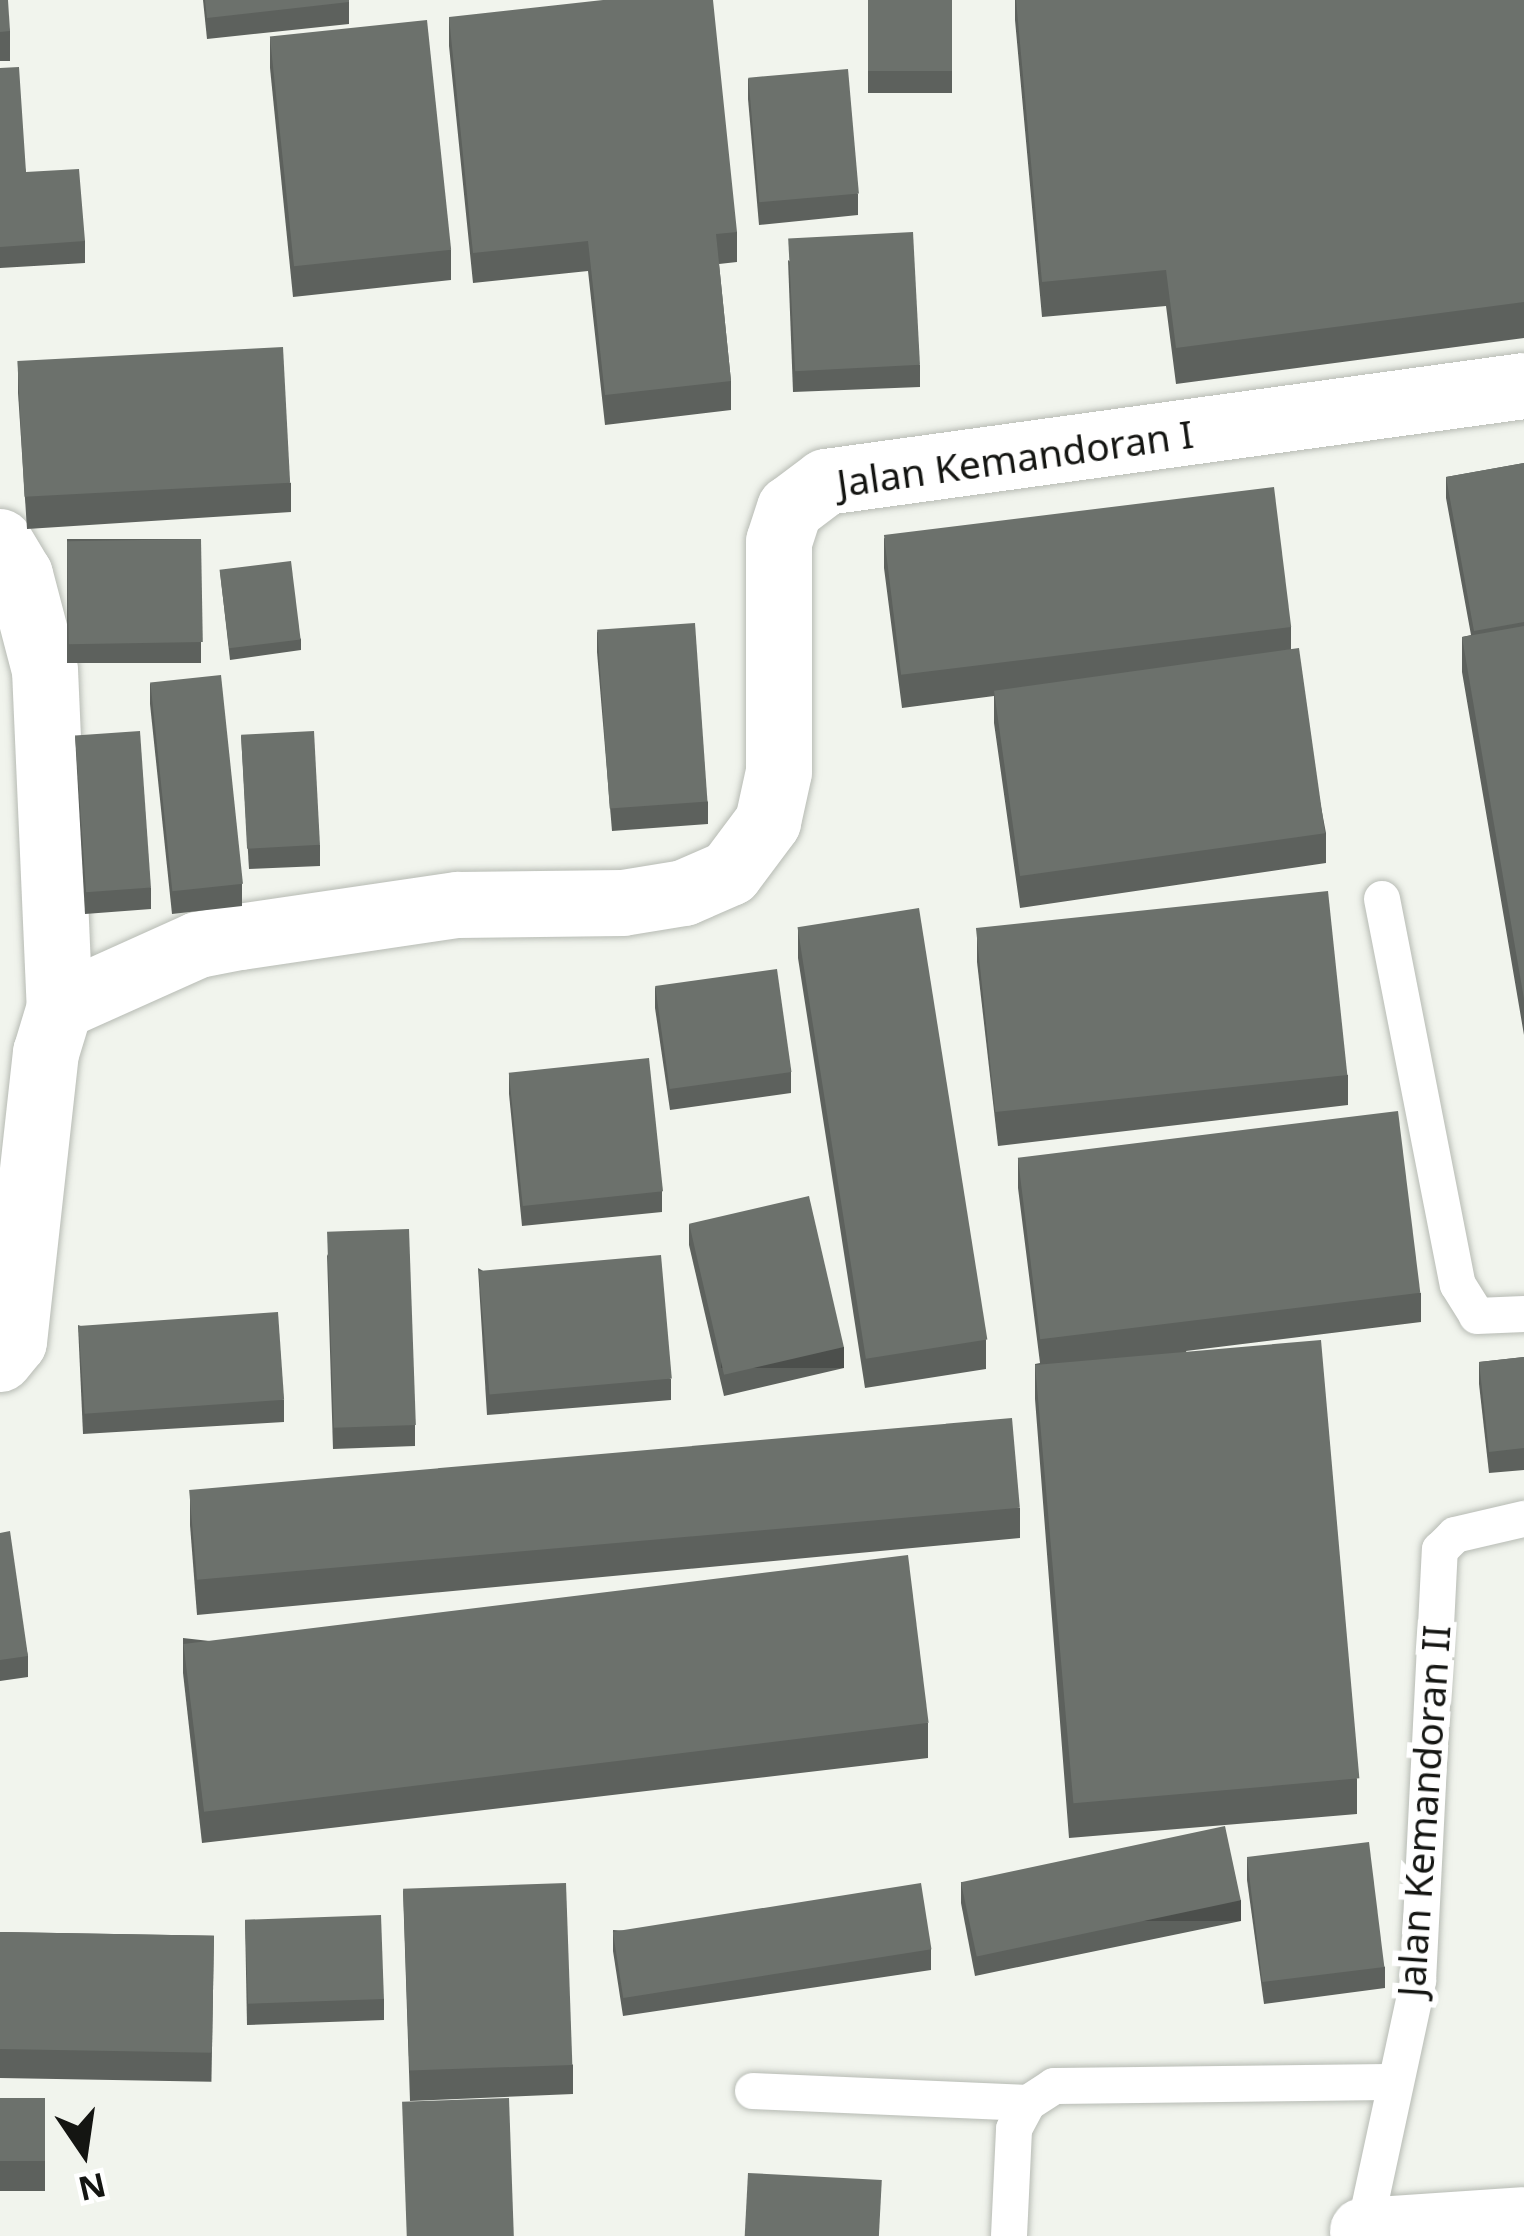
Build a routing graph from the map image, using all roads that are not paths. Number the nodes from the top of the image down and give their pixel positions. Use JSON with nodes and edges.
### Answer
{"nodes":[{"id":1,"x":1524,"y":386,"type":"edge"},
{"id":2,"x":0,"y":542,"type":"edge"},
{"id":3,"x":1382,"y":899,"type":"dead end"},
{"id":4,"x":59,"y":1006,"type":"junction"},
{"id":5,"x":1524,"y":1314,"type":"edge"},
{"id":6,"x":0,"y":1359,"type":"edge"},
{"id":7,"x":1524,"y":1519,"type":"edge"},
{"id":8,"x":1390,"y":2082,"type":"junction"},
{"id":9,"x":753,"y":2091,"type":"dead end"},
{"id":10,"x":1028,"y":2103,"type":"junction"},
{"id":11,"x":1524,"y":2220,"type":"edge"},
{"id":12,"x":1363,"y":2234,"type":"edge"},
{"id":13,"x":1009,"y":2236,"type":"edge"}],
"edges":[{"from":1,"to":4,"type":"street","name":"Jalan Kemandoran I"},
{"from":2,"to":4,"type":"street"},
{"from":3,"to":5,"type":"lane"},
{"from":4,"to":6,"type":"street"},
{"from":7,"to":8,"type":"lane","name":"Jalan Kemandoran II"},
{"from":8,"to":10,"type":"lane"},
{"from":8,"to":12,"type":"lane","name":"Jalan Kemandoran II"},
{"from":9,"to":10,"type":"lane"},
{"from":10,"to":13,"type":"lane"},
{"from":11,"to":12,"type":"street"}]}
